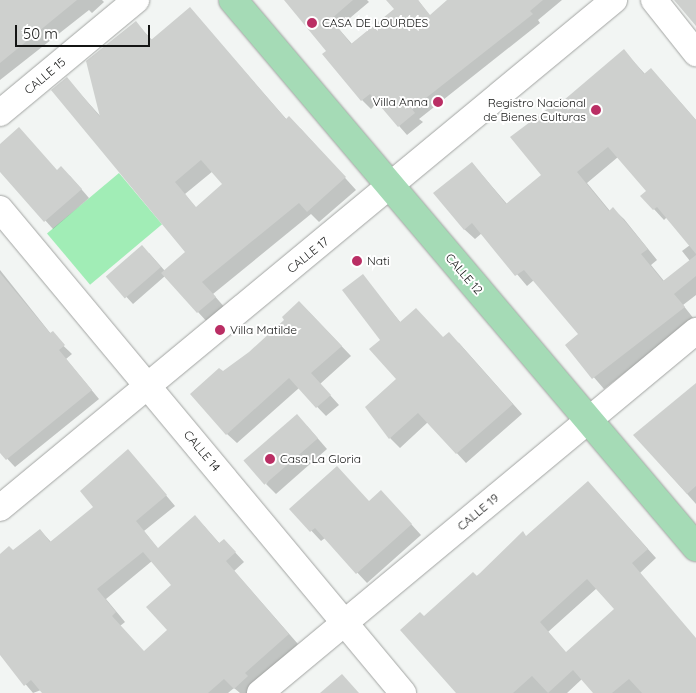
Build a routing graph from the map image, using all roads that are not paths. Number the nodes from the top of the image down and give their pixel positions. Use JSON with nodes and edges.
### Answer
{"nodes":[{"id":1,"x":136,"y":0,"type":"edge"},
{"id":2,"x":233,"y":0,"type":"edge"},
{"id":3,"x":614,"y":0,"type":"edge"},
{"id":4,"x":654,"y":0,"type":"edge"},
{"id":5,"x":696,"y":53,"type":"edge"},
{"id":6,"x":0,"y":113,"type":"edge"},
{"id":7,"x":390,"y":187,"type":"junction"},
{"id":8,"x":0,"y":209,"type":"edge"},
{"id":9,"x":696,"y":331,"type":"edge"},
{"id":10,"x":146,"y":384,"type":"junction"},
{"id":11,"x":589,"y":419,"type":"junction"},
{"id":12,"x":0,"y":508,"type":"edge"},
{"id":13,"x":696,"y":547,"type":"edge"},
{"id":14,"x":344,"y":623,"type":"junction"},
{"id":15,"x":260,"y":693,"type":"edge"},
{"id":16,"x":403,"y":693,"type":"edge"}],
"edges":[{"from":1,"to":6,"type":"street","name":"CALLE 15"},
{"from":2,"to":7,"type":"main road","name":"CALLE 12"},
{"from":3,"to":7,"type":"street","name":"CALLE 17"},
{"from":4,"to":5,"type":"street"},
{"from":7,"to":10,"type":"street","name":"CALLE 17"},
{"from":7,"to":11,"type":"main road","name":"CALLE 12"},
{"from":8,"to":10,"type":"street","name":"CALLE 14"},
{"from":9,"to":11,"type":"street","name":"CALLE 19"},
{"from":10,"to":12,"type":"street","name":"CALLE 17"},
{"from":10,"to":14,"type":"street","name":"CALLE 14"},
{"from":11,"to":13,"type":"main road","name":"CALLE 12"},
{"from":11,"to":14,"type":"street","name":"CALLE 19"},
{"from":14,"to":15,"type":"street","name":"CALLE 19"},
{"from":14,"to":16,"type":"street","name":"CALLE 14"}]}
